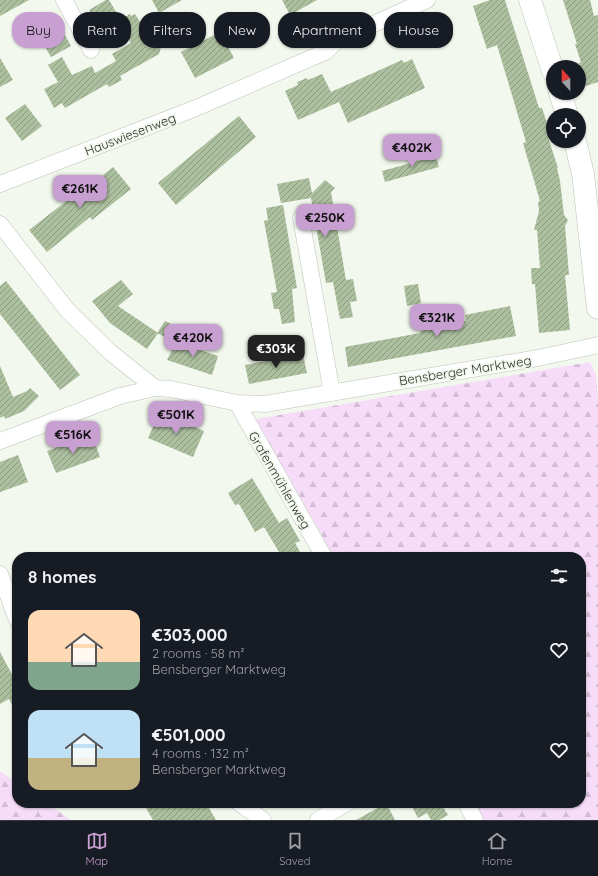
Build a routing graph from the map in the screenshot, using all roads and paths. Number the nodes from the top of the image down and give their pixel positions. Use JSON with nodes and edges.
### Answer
{"nodes":[{"id":1,"x":64,"y":0,"type":"edge"},
{"id":2,"x":427,"y":0,"type":"edge"},
{"id":3,"x":530,"y":0,"type":"edge"},
{"id":4,"x":91,"y":50,"type":"dead end"},
{"id":5,"x":549,"y":60,"type":"edge"},
{"id":6,"x":577,"y":148,"type":"edge"},
{"id":7,"x":0,"y":184,"type":"edge"},
{"id":8,"x":301,"y":218,"type":"dead end"},
{"id":9,"x":0,"y":224,"type":"edge"},
{"id":10,"x":598,"y":308,"type":"edge"},
{"id":11,"x":598,"y":345,"type":"edge"},
{"id":12,"x":155,"y":388,"type":"junction"},
{"id":13,"x":332,"y":392,"type":"junction"},
{"id":14,"x":237,"y":403,"type":"junction"},
{"id":15,"x":0,"y":440,"type":"edge"},
{"id":16,"x":321,"y":552,"type":"edge"},
{"id":17,"x":0,"y":574,"type":"edge"},
{"id":18,"x":12,"y":606,"type":"edge"},
{"id":19,"x":246,"y":808,"type":"edge"},
{"id":20,"x":338,"y":808,"type":"edge"},
{"id":21,"x":469,"y":808,"type":"edge"},
{"id":22,"x":263,"y":820,"type":"edge"},
{"id":23,"x":318,"y":820,"type":"edge"},
{"id":24,"x":475,"y":820,"type":"edge"}],
"edges":[{"from":1,"to":4,"type":"street"},
{"from":2,"to":7,"type":"street","name":"Hauswiesenweg"},
{"from":3,"to":5,"type":"street"},
{"from":6,"to":10,"type":"street"},
{"from":8,"to":13,"type":"street"},
{"from":9,"to":12,"type":"street"},
{"from":11,"to":13,"type":"street","name":"Bensberger Marktweg"},
{"from":12,"to":14,"type":"street","name":"Bensberger Marktweg"},
{"from":12,"to":15,"type":"street","name":"Bensberger Marktweg"},
{"from":13,"to":14,"type":"street","name":"Bensberger Marktweg"},
{"from":14,"to":16,"type":"street","name":"Grafenmühlenweg"},
{"from":17,"to":18,"type":"street"},
{"from":19,"to":22,"type":"street"},
{"from":20,"to":23,"type":"street"},
{"from":21,"to":24,"type":"street"}]}
